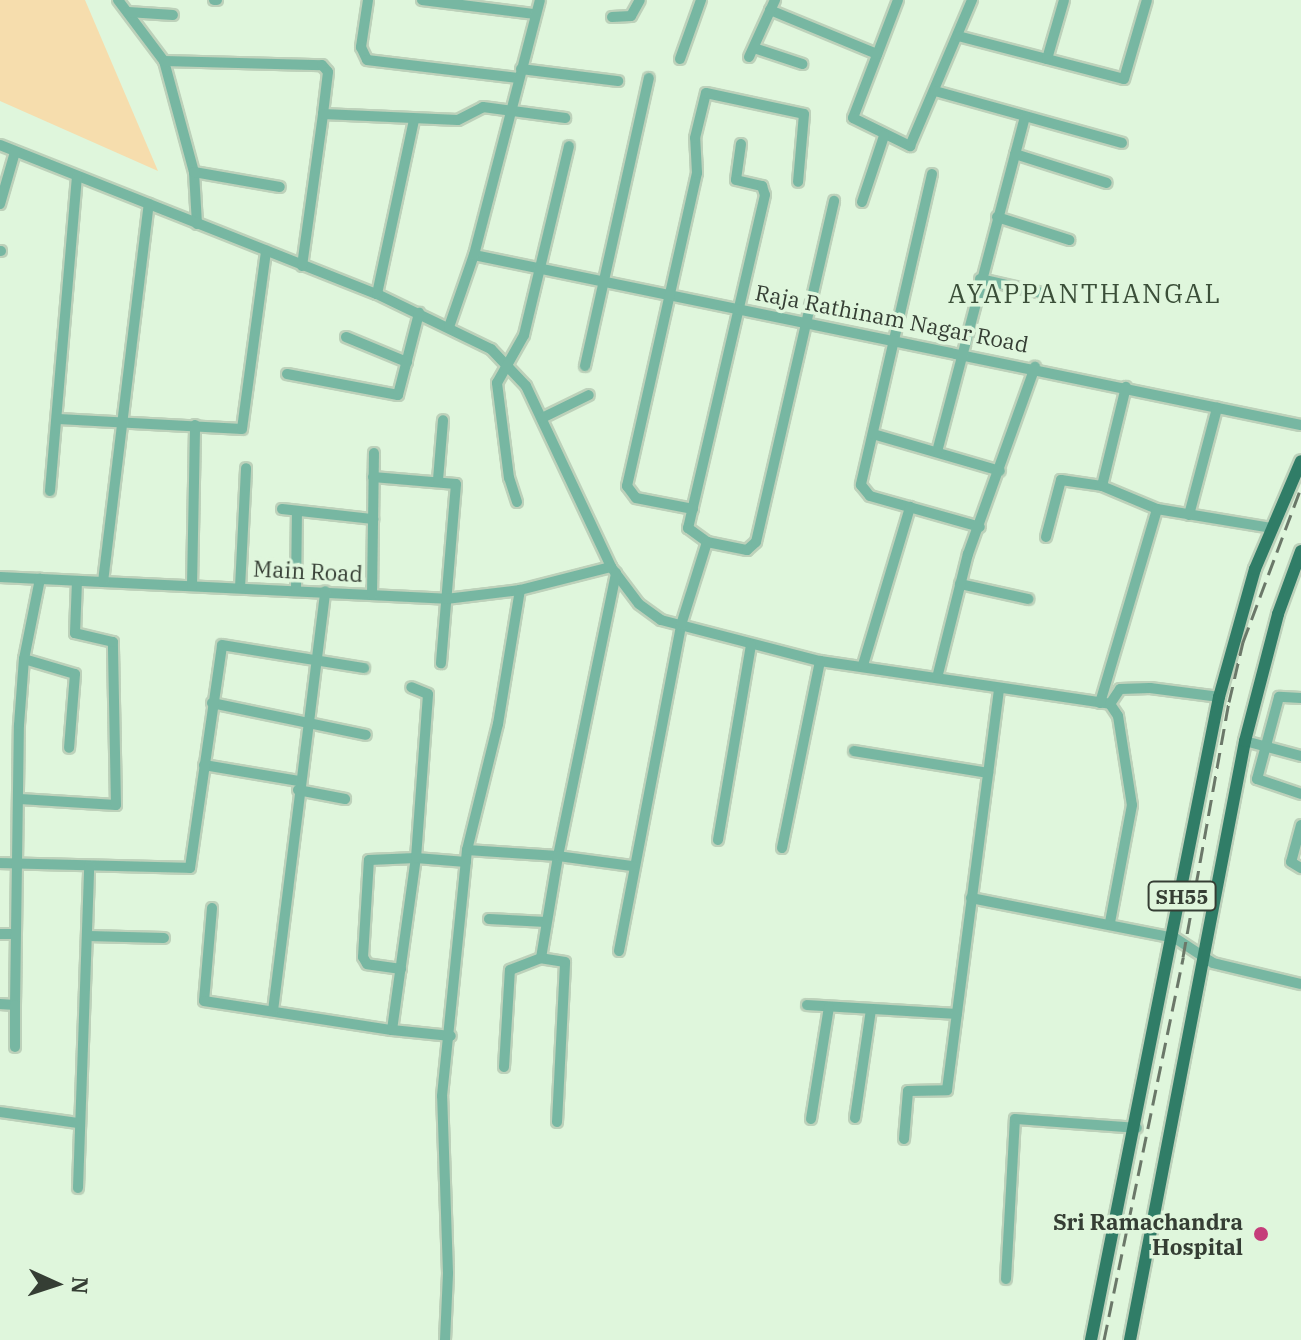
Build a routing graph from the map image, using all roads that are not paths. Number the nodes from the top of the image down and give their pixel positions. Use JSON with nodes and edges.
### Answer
{"nodes":[{"id":1,"x":118,"y":0,"type":"edge"},
{"id":2,"x":368,"y":0,"type":"edge"},
{"id":3,"x":422,"y":0,"type":"edge"},
{"id":4,"x":540,"y":0,"type":"edge"},
{"id":5,"x":640,"y":0,"type":"edge"},
{"id":6,"x":701,"y":0,"type":"edge"},
{"id":7,"x":898,"y":0,"type":"edge"},
{"id":8,"x":972,"y":0,"type":"edge"},
{"id":9,"x":1064,"y":0,"type":"edge"},
{"id":10,"x":1147,"y":0,"type":"edge"},
{"id":11,"x":468,"y":3,"type":"edge"},
{"id":12,"x":772,"y":5,"type":"edge"},
{"id":13,"x":128,"y":12,"type":"junction"},
{"id":14,"x":535,"y":14,"type":"junction"},
{"id":15,"x":173,"y":15,"type":"dead end"},
{"id":16,"x":612,"y":17,"type":"dead end"},
{"id":17,"x":958,"y":36,"type":"junction"},
{"id":18,"x":877,"y":54,"type":"junction"},
{"id":19,"x":680,"y":59,"type":"dead end"},
{"id":20,"x":1047,"y":59,"type":"junction"},
{"id":21,"x":164,"y":61,"type":"junction"},
{"id":22,"x":802,"y":64,"type":"dead end"},
{"id":23,"x":519,"y":73,"type":"junction"},
{"id":24,"x":649,"y":78,"type":"dead end"},
{"id":25,"x":618,"y":81,"type":"dead end"},
{"id":26,"x":935,"y":91,"type":"junction"},
{"id":27,"x":511,"y":108,"type":"junction"},
{"id":28,"x":323,"y":114,"type":"junction"},
{"id":29,"x":1025,"y":117,"type":"junction"},
{"id":30,"x":565,"y":118,"type":"dead end"},
{"id":31,"x":414,"y":120,"type":"junction"},
{"id":32,"x":884,"y":136,"type":"junction"},
{"id":33,"x":1122,"y":143,"type":"dead end"},
{"id":34,"x":741,"y":144,"type":"dead end"},
{"id":35,"x":0,"y":145,"type":"edge"},
{"id":36,"x":569,"y":146,"type":"dead end"},
{"id":37,"x":15,"y":152,"type":"junction"},
{"id":38,"x":1015,"y":154,"type":"junction"},
{"id":39,"x":194,"y":172,"type":"junction"},
{"id":40,"x":932,"y":174,"type":"dead end"},
{"id":41,"x":77,"y":177,"type":"junction"},
{"id":42,"x":798,"y":182,"type":"dead end"},
{"id":43,"x":1107,"y":183,"type":"dead end"},
{"id":44,"x":280,"y":187,"type":"dead end"},
{"id":45,"x":834,"y":201,"type":"dead end"},
{"id":46,"x":862,"y":202,"type":"dead end"},
{"id":47,"x":0,"y":204,"type":"edge"},
{"id":48,"x":149,"y":204,"type":"junction"},
{"id":49,"x":997,"y":217,"type":"junction"},
{"id":50,"x":197,"y":224,"type":"junction"},
{"id":51,"x":1069,"y":240,"type":"dead end"},
{"id":52,"x":266,"y":251,"type":"junction"},
{"id":53,"x":474,"y":255,"type":"junction"},
{"id":54,"x":302,"y":266,"type":"junction"},
{"id":55,"x":540,"y":270,"type":"junction"},
{"id":56,"x":980,"y":279,"type":"junction"},
{"id":57,"x":603,"y":282,"type":"junction"},
{"id":58,"x":672,"y":293,"type":"junction"},
{"id":59,"x":1042,"y":293,"type":"dead end"},
{"id":60,"x":377,"y":294,"type":"junction"},
{"id":61,"x":740,"y":309,"type":"junction"},
{"id":62,"x":419,"y":313,"type":"junction"},
{"id":63,"x":807,"y":321,"type":"junction"},
{"id":64,"x":449,"y":327,"type":"junction"},
{"id":65,"x":346,"y":337,"type":"dead end"},
{"id":66,"x":895,"y":339,"type":"junction"},
{"id":67,"x":961,"y":351,"type":"junction"},
{"id":68,"x":507,"y":361,"type":"junction"},
{"id":69,"x":407,"y":362,"type":"junction"},
{"id":70,"x":585,"y":366,"type":"dead end"},
{"id":71,"x":1035,"y":367,"type":"junction"},
{"id":72,"x":287,"y":374,"type":"dead end"},
{"id":73,"x":1126,"y":387,"type":"junction"},
{"id":74,"x":589,"y":395,"type":"dead end"},
{"id":75,"x":1217,"y":408,"type":"junction"},
{"id":76,"x":542,"y":418,"type":"junction"},
{"id":77,"x":59,"y":419,"type":"junction"},
{"id":78,"x":443,"y":420,"type":"dead end"},
{"id":79,"x":122,"y":421,"type":"junction"},
{"id":80,"x":195,"y":425,"type":"junction"},
{"id":81,"x":1301,"y":425,"type":"edge"},
{"id":82,"x":873,"y":434,"type":"junction"},
{"id":83,"x":937,"y":452,"type":"junction"},
{"id":84,"x":374,"y":453,"type":"dead end"},
{"id":85,"x":1301,"y":461,"type":"edge"},
{"id":86,"x":246,"y":468,"type":"dead end"},
{"id":87,"x":1000,"y":471,"type":"junction"},
{"id":88,"x":373,"y":477,"type":"junction"},
{"id":89,"x":438,"y":480,"type":"junction"},
{"id":90,"x":1102,"y":486,"type":"junction"},
{"id":91,"x":50,"y":491,"type":"dead end"},
{"id":92,"x":517,"y":502,"type":"dead end"},
{"id":93,"x":910,"y":507,"type":"junction"},
{"id":94,"x":282,"y":509,"type":"dead end"},
{"id":95,"x":693,"y":509,"type":"junction"},
{"id":96,"x":1157,"y":509,"type":"junction"},
{"id":97,"x":297,"y":511,"type":"junction"},
{"id":98,"x":1189,"y":515,"type":"junction"},
{"id":99,"x":373,"y":519,"type":"junction"},
{"id":100,"x":980,"y":527,"type":"junction"},
{"id":101,"x":1272,"y":528,"type":"junction"},
{"id":102,"x":1046,"y":537,"type":"dead end"},
{"id":103,"x":707,"y":542,"type":"junction"},
{"id":104,"x":1301,"y":551,"type":"edge"},
{"id":105,"x":613,"y":570,"type":"junction"},
{"id":106,"x":0,"y":577,"type":"edge"},
{"id":107,"x":40,"y":579,"type":"junction"},
{"id":108,"x":77,"y":581,"type":"junction"},
{"id":109,"x":103,"y":582,"type":"junction"},
{"id":110,"x":960,"y":584,"type":"junction"},
{"id":111,"x":192,"y":586,"type":"junction"},
{"id":112,"x":240,"y":588,"type":"junction"},
{"id":113,"x":296,"y":590,"type":"junction"},
{"id":114,"x":520,"y":590,"type":"junction"},
{"id":115,"x":325,"y":591,"type":"junction"},
{"id":116,"x":372,"y":595,"type":"junction"},
{"id":117,"x":446,"y":599,"type":"junction"},
{"id":118,"x":1028,"y":599,"type":"dead end"},
{"id":119,"x":681,"y":625,"type":"junction"},
{"id":120,"x":751,"y":645,"type":"junction"},
{"id":121,"x":316,"y":658,"type":"junction"},
{"id":122,"x":24,"y":659,"type":"junction"},
{"id":123,"x":820,"y":661,"type":"junction"},
{"id":124,"x":441,"y":663,"type":"dead end"},
{"id":125,"x":863,"y":665,"type":"junction"},
{"id":126,"x":364,"y":668,"type":"dead end"},
{"id":127,"x":937,"y":678,"type":"junction"},
{"id":128,"x":411,"y":687,"type":"dead end"},
{"id":129,"x":999,"y":691,"type":"junction"},
{"id":130,"x":1219,"y":697,"type":"junction"},
{"id":131,"x":1301,"y":698,"type":"edge"},
{"id":132,"x":212,"y":703,"type":"junction"},
{"id":133,"x":1105,"y":704,"type":"junction"},
{"id":134,"x":307,"y":723,"type":"junction"},
{"id":135,"x":366,"y":735,"type":"dead end"},
{"id":136,"x":1245,"y":741,"type":"junction"},
{"id":137,"x":1265,"y":746,"type":"junction"},
{"id":138,"x":69,"y":748,"type":"dead end"},
{"id":139,"x":854,"y":751,"type":"dead end"},
{"id":140,"x":1301,"y":756,"type":"edge"},
{"id":141,"x":204,"y":765,"type":"junction"},
{"id":142,"x":988,"y":773,"type":"junction"},
{"id":143,"x":298,"y":786,"type":"junction"},
{"id":144,"x":1301,"y":794,"type":"edge"},
{"id":145,"x":20,"y":799,"type":"junction"},
{"id":146,"x":345,"y":799,"type":"dead end"},
{"id":147,"x":1301,"y":825,"type":"edge"},
{"id":148,"x":718,"y":840,"type":"dead end"},
{"id":149,"x":782,"y":848,"type":"dead end"},
{"id":150,"x":467,"y":856,"type":"junction"},
{"id":151,"x":558,"y":856,"type":"junction"},
{"id":152,"x":416,"y":858,"type":"junction"},
{"id":153,"x":0,"y":863,"type":"edge"},
{"id":154,"x":16,"y":864,"type":"junction"},
{"id":155,"x":89,"y":866,"type":"junction"},
{"id":156,"x":632,"y":866,"type":"junction"},
{"id":157,"x":1301,"y":868,"type":"edge"},
{"id":158,"x":971,"y":898,"type":"junction"},
{"id":159,"x":212,"y":908,"type":"dead end"},
{"id":160,"x":489,"y":919,"type":"dead end"},
{"id":161,"x":546,"y":922,"type":"junction"},
{"id":162,"x":1110,"y":923,"type":"junction"},
{"id":163,"x":0,"y":934,"type":"edge"},
{"id":164,"x":14,"y":934,"type":"junction"},
{"id":165,"x":88,"y":936,"type":"junction"},
{"id":166,"x":164,"y":938,"type":"dead end"},
{"id":167,"x":1175,"y":938,"type":"junction"},
{"id":168,"x":619,"y":951,"type":"dead end"},
{"id":169,"x":541,"y":958,"type":"junction"},
{"id":170,"x":1202,"y":958,"type":"junction"},
{"id":171,"x":401,"y":969,"type":"junction"},
{"id":172,"x":1301,"y":984,"type":"edge"},
{"id":173,"x":0,"y":1004,"type":"edge"},
{"id":174,"x":15,"y":1005,"type":"junction"},
{"id":175,"x":807,"y":1005,"type":"dead end"},
{"id":176,"x":829,"y":1007,"type":"junction"},
{"id":177,"x":871,"y":1009,"type":"junction"},
{"id":178,"x":273,"y":1011,"type":"junction"},
{"id":179,"x":957,"y":1014,"type":"junction"},
{"id":180,"x":392,"y":1030,"type":"junction"},
{"id":181,"x":451,"y":1036,"type":"junction"},
{"id":182,"x":15,"y":1047,"type":"dead end"},
{"id":183,"x":504,"y":1067,"type":"dead end"},
{"id":184,"x":0,"y":1112,"type":"edge"},
{"id":185,"x":855,"y":1118,"type":"dead end"},
{"id":186,"x":811,"y":1119,"type":"dead end"},
{"id":187,"x":557,"y":1122,"type":"dead end"},
{"id":188,"x":78,"y":1123,"type":"junction"},
{"id":189,"x":1137,"y":1128,"type":"junction"},
{"id":190,"x":904,"y":1139,"type":"dead end"},
{"id":191,"x":78,"y":1188,"type":"dead end"},
{"id":192,"x":1006,"y":1279,"type":"dead end"},
{"id":193,"x":445,"y":1340,"type":"edge"},
{"id":194,"x":1091,"y":1340,"type":"edge"},
{"id":195,"x":1130,"y":1340,"type":"edge"}],
"edges":[{"from":1,"to":13,"type":"street"},
{"from":2,"to":23,"type":"street"},
{"from":3,"to":11,"type":"street"},
{"from":4,"to":14,"type":"street"},
{"from":5,"to":16,"type":"street"},
{"from":6,"to":19,"type":"street"},
{"from":7,"to":18,"type":"street"},
{"from":8,"to":17,"type":"street"},
{"from":9,"to":20,"type":"street"},
{"from":10,"to":20,"type":"street"},
{"from":11,"to":14,"type":"street"},
{"from":12,"to":18,"type":"street"},
{"from":12,"to":22,"type":"street"},
{"from":13,"to":15,"type":"street"},
{"from":13,"to":21,"type":"street"},
{"from":14,"to":23,"type":"street"},
{"from":17,"to":20,"type":"street"},
{"from":17,"to":26,"type":"street"},
{"from":18,"to":32,"type":"street"},
{"from":21,"to":28,"type":"street"},
{"from":21,"to":39,"type":"street"},
{"from":23,"to":25,"type":"street"},
{"from":23,"to":27,"type":"street"},
{"from":24,"to":57,"type":"street"},
{"from":26,"to":29,"type":"street"},
{"from":26,"to":32,"type":"street"},
{"from":27,"to":30,"type":"street"},
{"from":27,"to":31,"type":"street"},
{"from":27,"to":53,"type":"street"},
{"from":28,"to":31,"type":"street"},
{"from":28,"to":54,"type":"street"},
{"from":29,"to":33,"type":"street"},
{"from":29,"to":38,"type":"street"},
{"from":31,"to":60,"type":"street"},
{"from":32,"to":46,"type":"street"},
{"from":34,"to":61,"type":"street"},
{"from":35,"to":37,"type":"street"},
{"from":36,"to":55,"type":"street"},
{"from":37,"to":41,"type":"street"},
{"from":37,"to":47,"type":"street"},
{"from":38,"to":43,"type":"street"},
{"from":38,"to":49,"type":"street"},
{"from":39,"to":44,"type":"street"},
{"from":39,"to":50,"type":"street"},
{"from":40,"to":66,"type":"street"},
{"from":41,"to":48,"type":"street"},
{"from":41,"to":77,"type":"street"},
{"from":42,"to":58,"type":"street"},
{"from":45,"to":63,"type":"street"},
{"from":48,"to":50,"type":"street"},
{"from":48,"to":79,"type":"street"},
{"from":49,"to":51,"type":"street"},
{"from":49,"to":56,"type":"street"},
{"from":50,"to":52,"type":"street"},
{"from":52,"to":54,"type":"street"},
{"from":52,"to":80,"type":"street"},
{"from":53,"to":55,"type":"street","name":"Raja Rathinam Nagar Road"},
{"from":53,"to":64,"type":"street"},
{"from":54,"to":60,"type":"street"},
{"from":55,"to":57,"type":"street","name":"Raja Rathinam Nagar Road"},
{"from":55,"to":68,"type":"street"},
{"from":56,"to":59,"type":"street"},
{"from":56,"to":67,"type":"street"},
{"from":57,"to":58,"type":"street","name":"Raja Rathinam Nagar Road"},
{"from":57,"to":70,"type":"street"},
{"from":58,"to":61,"type":"street","name":"Raja Rathinam Nagar Road"},
{"from":58,"to":95,"type":"street"},
{"from":60,"to":62,"type":"street"},
{"from":61,"to":63,"type":"street","name":"Raja Rathinam Nagar Road"},
{"from":61,"to":95,"type":"street"},
{"from":62,"to":64,"type":"street"},
{"from":62,"to":69,"type":"street"},
{"from":63,"to":66,"type":"street","name":"Raja Rathinam Nagar Road"},
{"from":63,"to":103,"type":"street"},
{"from":64,"to":68,"type":"street"},
{"from":65,"to":69,"type":"street"},
{"from":66,"to":67,"type":"street","name":"Raja Rathinam Nagar Road"},
{"from":66,"to":82,"type":"street"},
{"from":67,"to":71,"type":"street","name":"Raja Rathinam Nagar Road"},
{"from":67,"to":83,"type":"street"},
{"from":68,"to":76,"type":"street"},
{"from":68,"to":92,"type":"street"},
{"from":69,"to":72,"type":"street"},
{"from":71,"to":73,"type":"street","name":"Raja Rathinam Nagar Road"},
{"from":71,"to":87,"type":"street"},
{"from":73,"to":75,"type":"street","name":"Raja Rathinam Nagar Road"},
{"from":73,"to":90,"type":"street"},
{"from":74,"to":76,"type":"street"},
{"from":75,"to":81,"type":"street","name":"Raja Rathinam Nagar Road"},
{"from":75,"to":98,"type":"street"},
{"from":76,"to":105,"type":"street"},
{"from":77,"to":79,"type":"street"},
{"from":77,"to":91,"type":"street"},
{"from":78,"to":89,"type":"street"},
{"from":79,"to":80,"type":"street"},
{"from":79,"to":109,"type":"street"},
{"from":80,"to":111,"type":"street"},
{"from":82,"to":83,"type":"street"},
{"from":82,"to":93,"type":"street"},
{"from":83,"to":87,"type":"street"},
{"from":84,"to":88,"type":"street"},
{"from":85,"to":101,"type":"main road","number":"SH55"},
{"from":86,"to":112,"type":"street"},
{"from":87,"to":100,"type":"street"},
{"from":88,"to":89,"type":"street"},
{"from":88,"to":99,"type":"street"},
{"from":89,"to":117,"type":"street"},
{"from":90,"to":96,"type":"street"},
{"from":90,"to":102,"type":"street"},
{"from":93,"to":100,"type":"street"},
{"from":93,"to":125,"type":"street"},
{"from":94,"to":97,"type":"street"},
{"from":95,"to":103,"type":"street"},
{"from":96,"to":98,"type":"street"},
{"from":96,"to":133,"type":"street"},
{"from":97,"to":99,"type":"street"},
{"from":97,"to":113,"type":"street"},
{"from":98,"to":101,"type":"street"},
{"from":99,"to":116,"type":"street"},
{"from":100,"to":110,"type":"street"},
{"from":101,"to":130,"type":"main road","number":"SH55"},
{"from":103,"to":119,"type":"street"},
{"from":104,"to":136,"type":"main road","number":"SH55"},
{"from":105,"to":114,"type":"street","name":"Main Road"},
{"from":105,"to":119,"type":"street"},
{"from":105,"to":151,"type":"street"},
{"from":106,"to":107,"type":"street","name":"Main Road"},
{"from":107,"to":108,"type":"street","name":"Main Road"},
{"from":107,"to":122,"type":"street"},
{"from":108,"to":109,"type":"street","name":"Main Road"},
{"from":108,"to":145,"type":"street"},
{"from":109,"to":111,"type":"street","name":"Main Road"},
{"from":110,"to":118,"type":"street"},
{"from":110,"to":127,"type":"street"},
{"from":111,"to":112,"type":"street","name":"Main Road"},
{"from":112,"to":113,"type":"street","name":"Main Road"},
{"from":113,"to":115,"type":"street","name":"Main Road"},
{"from":114,"to":117,"type":"street","name":"Main Road"},
{"from":114,"to":150,"type":"street"},
{"from":115,"to":116,"type":"street","name":"Main Road"},
{"from":115,"to":121,"type":"street"},
{"from":116,"to":117,"type":"street","name":"Main Road"},
{"from":117,"to":124,"type":"street"},
{"from":119,"to":120,"type":"street"},
{"from":119,"to":156,"type":"street"},
{"from":120,"to":123,"type":"street"},
{"from":120,"to":148,"type":"street"},
{"from":121,"to":126,"type":"street"},
{"from":121,"to":132,"type":"street"},
{"from":121,"to":134,"type":"street"},
{"from":122,"to":138,"type":"street"},
{"from":122,"to":145,"type":"street"},
{"from":123,"to":125,"type":"street"},
{"from":123,"to":149,"type":"street"},
{"from":125,"to":127,"type":"street"},
{"from":127,"to":129,"type":"street"},
{"from":128,"to":152,"type":"street"},
{"from":129,"to":133,"type":"street"},
{"from":129,"to":142,"type":"street"},
{"from":130,"to":133,"type":"street"},
{"from":130,"to":167,"type":"main road","number":"SH55"},
{"from":131,"to":137,"type":"street"},
{"from":132,"to":134,"type":"street"},
{"from":132,"to":141,"type":"street"},
{"from":133,"to":162,"type":"street"},
{"from":134,"to":135,"type":"street"},
{"from":134,"to":143,"type":"street"},
{"from":136,"to":137,"type":"street"},
{"from":136,"to":170,"type":"main road","number":"SH55"},
{"from":137,"to":140,"type":"street"},
{"from":137,"to":144,"type":"street"},
{"from":139,"to":142,"type":"street"},
{"from":141,"to":143,"type":"street"},
{"from":141,"to":155,"type":"street"},
{"from":142,"to":158,"type":"street"},
{"from":143,"to":146,"type":"street"},
{"from":143,"to":178,"type":"street"},
{"from":145,"to":154,"type":"street"},
{"from":147,"to":157,"type":"street"},
{"from":150,"to":151,"type":"street"},
{"from":150,"to":152,"type":"street"},
{"from":150,"to":181,"type":"street"},
{"from":151,"to":156,"type":"street"},
{"from":151,"to":161,"type":"street"},
{"from":152,"to":171,"type":"street"},
{"from":152,"to":171,"type":"street"},
{"from":153,"to":154,"type":"street"},
{"from":154,"to":155,"type":"street"},
{"from":154,"to":164,"type":"street"},
{"from":155,"to":165,"type":"street"},
{"from":156,"to":168,"type":"street"},
{"from":158,"to":162,"type":"street"},
{"from":158,"to":179,"type":"street"},
{"from":159,"to":178,"type":"street"},
{"from":160,"to":161,"type":"street"},
{"from":161,"to":169,"type":"street"},
{"from":162,"to":167,"type":"street"},
{"from":163,"to":164,"type":"street"},
{"from":164,"to":174,"type":"street"},
{"from":165,"to":166,"type":"street"},
{"from":165,"to":188,"type":"street"},
{"from":167,"to":170,"type":"street"},
{"from":167,"to":189,"type":"main road","number":"SH55"},
{"from":169,"to":183,"type":"street"},
{"from":169,"to":187,"type":"street"},
{"from":170,"to":172,"type":"street"},
{"from":170,"to":195,"type":"main road","number":"SH55"},
{"from":171,"to":180,"type":"street"},
{"from":173,"to":174,"type":"street"},
{"from":174,"to":182,"type":"street"},
{"from":175,"to":176,"type":"street"},
{"from":176,"to":177,"type":"street"},
{"from":176,"to":186,"type":"street"},
{"from":177,"to":179,"type":"street"},
{"from":177,"to":185,"type":"street"},
{"from":178,"to":180,"type":"street"},
{"from":179,"to":190,"type":"street"},
{"from":180,"to":181,"type":"street"},
{"from":181,"to":193,"type":"street"},
{"from":184,"to":188,"type":"street"},
{"from":188,"to":191,"type":"street"},
{"from":189,"to":192,"type":"street"},
{"from":189,"to":194,"type":"main road","number":"SH55"}]}
